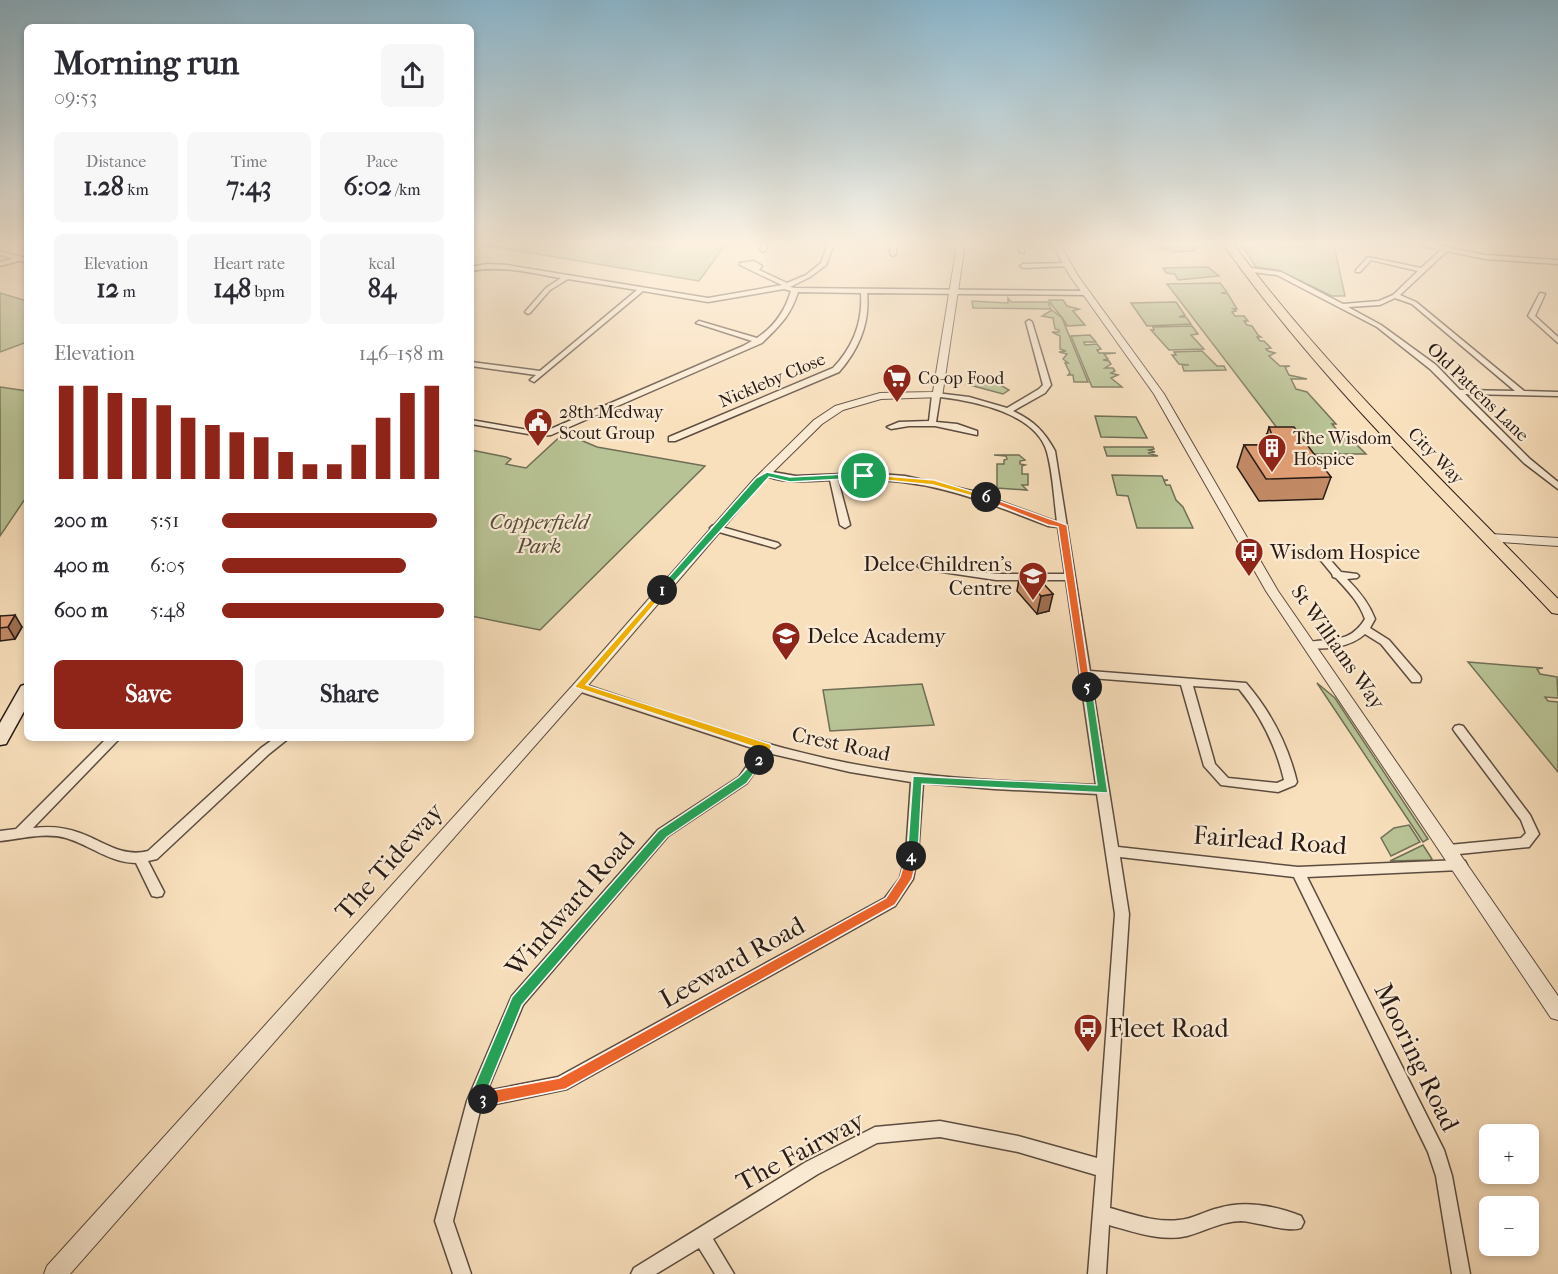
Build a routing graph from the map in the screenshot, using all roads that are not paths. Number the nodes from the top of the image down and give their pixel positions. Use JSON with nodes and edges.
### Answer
{"nodes":[{"id":1,"x":538,"y":300,"type":"edge"},
{"id":2,"x":628,"y":300,"type":"edge"},
{"id":3,"x":791,"y":300,"type":"edge"},
{"id":4,"x":865,"y":300,"type":"edge"},
{"id":5,"x":952,"y":300,"type":"edge"},
{"id":6,"x":1090,"y":300,"type":"edge"},
{"id":7,"x":1270,"y":300,"type":"edge"},
{"id":8,"x":1333,"y":300,"type":"edge"},
{"id":9,"x":1381,"y":300,"type":"edge"},
{"id":10,"x":1407,"y":300,"type":"edge"},
{"id":11,"x":1539,"y":300,"type":"edge"},
{"id":12,"x":1340,"y":304,"type":"junction"},
{"id":13,"x":528,"y":312,"type":"dead end"},
{"id":14,"x":1029,"y":322,"type":"dead end"},
{"id":15,"x":699,"y":323,"type":"dead end"},
{"id":16,"x":759,"y":341,"type":"junction"},
{"id":17,"x":1558,"y":341,"type":"edge"},
{"id":18,"x":474,"y":365,"type":"edge"},
{"id":19,"x":1458,"y":392,"type":"junction"},
{"id":20,"x":1521,"y":392,"type":"junction"},
{"id":21,"x":1558,"y":394,"type":"edge"},
{"id":22,"x":937,"y":395,"type":"junction"},
{"id":23,"x":1007,"y":411,"type":"junction"},
{"id":24,"x":474,"y":423,"type":"edge"},
{"id":25,"x":932,"y":425,"type":"junction"},
{"id":26,"x":891,"y":427,"type":"dead end"},
{"id":27,"x":974,"y":433,"type":"dead end"},
{"id":28,"x":672,"y":439,"type":"dead end"},
{"id":29,"x":833,"y":476,"type":"junction"},
{"id":30,"x":763,"y":477,"type":"junction"},
{"id":31,"x":1558,"y":486,"type":"edge"},
{"id":32,"x":846,"y":525,"type":"dead end"},
{"id":33,"x":1062,"y":525,"type":"junction"},
{"id":34,"x":715,"y":528,"type":"junction"},
{"id":35,"x":1490,"y":538,"type":"junction"},
{"id":36,"x":1558,"y":542,"type":"edge"},
{"id":37,"x":775,"y":545,"type":"dead end"},
{"id":38,"x":1323,"y":557,"type":"dead end"},
{"id":39,"x":922,"y":566,"type":"dead end"},
{"id":40,"x":1335,"y":575,"type":"junction"},
{"id":41,"x":1354,"y":576,"type":"dead end"},
{"id":42,"x":1070,"y":578,"type":"junction"},
{"id":43,"x":1558,"y":609,"type":"edge"},
{"id":44,"x":1365,"y":629,"type":"junction"},
{"id":45,"x":1309,"y":645,"type":"junction"},
{"id":46,"x":1085,"y":674,"type":"junction"},
{"id":47,"x":1416,"y":679,"type":"dead end"},
{"id":48,"x":1186,"y":682,"type":"junction"},
{"id":49,"x":579,"y":687,"type":"junction"},
{"id":50,"x":24,"y":696,"type":"edge"},
{"id":51,"x":1459,"y":729,"type":"dead end"},
{"id":52,"x":0,"y":740,"type":"edge"},
{"id":53,"x":111,"y":741,"type":"edge"},
{"id":54,"x":279,"y":741,"type":"edge"},
{"id":55,"x":766,"y":747,"type":"junction"},
{"id":56,"x":916,"y":779,"type":"junction"},
{"id":57,"x":1104,"y":790,"type":"junction"},
{"id":58,"x":19,"y":834,"type":"junction"},
{"id":59,"x":0,"y":836,"type":"edge"},
{"id":60,"x":1449,"y":850,"type":"junction"},
{"id":61,"x":1113,"y":851,"type":"junction"},
{"id":62,"x":141,"y":860,"type":"junction"},
{"id":63,"x":1460,"y":865,"type":"junction"},
{"id":64,"x":1298,"y":872,"type":"junction"},
{"id":65,"x":157,"y":892,"type":"dead end"},
{"id":66,"x":1558,"y":1012,"type":"edge"},
{"id":67,"x":475,"y":1101,"type":"junction"},
{"id":68,"x":1105,"y":1169,"type":"junction"},
{"id":69,"x":1102,"y":1214,"type":"junction"},
{"id":70,"x":1295,"y":1222,"type":"dead end"},
{"id":71,"x":701,"y":1235,"type":"junction"},
{"id":72,"x":55,"y":1274,"type":"edge"},
{"id":73,"x":462,"y":1274,"type":"edge"},
{"id":74,"x":640,"y":1274,"type":"edge"},
{"id":75,"x":724,"y":1274,"type":"edge"},
{"id":76,"x":1097,"y":1274,"type":"edge"},
{"id":77,"x":1461,"y":1274,"type":"edge"}],
"edges":[{"from":1,"to":13,"type":"street"},
{"from":2,"to":18,"type":"street"},
{"from":3,"to":16,"type":"street"},
{"from":4,"to":28,"type":"street","name":"Nickleby Close"},
{"from":5,"to":22,"type":"street"},
{"from":6,"to":45,"type":"street","name":"St Williams Way"},
{"from":7,"to":35,"type":"main road","name":"City Way"},
{"from":8,"to":12,"type":"street","name":"Old Pattens Lane"},
{"from":9,"to":12,"type":"street"},
{"from":10,"to":20,"type":"street"},
{"from":11,"to":17,"type":"street"},
{"from":12,"to":19,"type":"street","name":"Old Pattens Lane"},
{"from":14,"to":23,"type":"street"},
{"from":15,"to":16,"type":"street"},
{"from":16,"to":24,"type":"street"},
{"from":19,"to":20,"type":"street"},
{"from":19,"to":31,"type":"street","name":"Old Pattens Lane"},
{"from":20,"to":21,"type":"street"},
{"from":22,"to":23,"type":"street"},
{"from":22,"to":25,"type":"street"},
{"from":22,"to":30,"type":"street","name":"The Tideway"},
{"from":23,"to":33,"type":"street"},
{"from":25,"to":26,"type":"street"},
{"from":25,"to":27,"type":"street"},
{"from":29,"to":30,"type":"street"},
{"from":29,"to":32,"type":"street"},
{"from":29,"to":33,"type":"street"},
{"from":30,"to":34,"type":"street","name":"The Tideway"},
{"from":33,"to":42,"type":"street"},
{"from":34,"to":37,"type":"street"},
{"from":34,"to":49,"type":"street","name":"The Tideway"},
{"from":35,"to":36,"type":"street"},
{"from":35,"to":43,"type":"main road","name":"City Way"},
{"from":38,"to":40,"type":"street"},
{"from":39,"to":42,"type":"street"},
{"from":40,"to":41,"type":"street"},
{"from":40,"to":44,"type":"street"},
{"from":42,"to":46,"type":"street"},
{"from":44,"to":45,"type":"street"},
{"from":44,"to":47,"type":"street"},
{"from":45,"to":60,"type":"street","name":"St Williams Way"},
{"from":46,"to":48,"type":"street"},
{"from":46,"to":57,"type":"street"},
{"from":48,"to":48,"type":"street"},
{"from":49,"to":55,"type":"street","name":"Crest Road"},
{"from":49,"to":72,"type":"street","name":"The Tideway"},
{"from":50,"to":52,"type":"main road"},
{"from":51,"to":60,"type":"street"},
{"from":53,"to":58,"type":"street"},
{"from":54,"to":62,"type":"street"},
{"from":55,"to":56,"type":"street","name":"Crest Road"},
{"from":55,"to":67,"type":"street","name":"Windward Road"},
{"from":56,"to":57,"type":"street","name":"Crest Road"},
{"from":56,"to":67,"type":"street","name":"Leeward Road"},
{"from":57,"to":61,"type":"street"},
{"from":58,"to":59,"type":"street"},
{"from":58,"to":62,"type":"street"},
{"from":60,"to":63,"type":"street","name":"St Williams Way"},
{"from":61,"to":64,"type":"street","name":"Fairlead Road"},
{"from":61,"to":68,"type":"street"},
{"from":62,"to":65,"type":"street"},
{"from":63,"to":64,"type":"street","name":"Fairlead Road"},
{"from":63,"to":66,"type":"street","name":"St Williams Way"},
{"from":64,"to":77,"type":"street","name":"Mooring Road"},
{"from":67,"to":73,"type":"street","name":"Windward Road"},
{"from":68,"to":69,"type":"street"},
{"from":68,"to":71,"type":"street","name":"The Fairway"},
{"from":69,"to":70,"type":"street"},
{"from":69,"to":76,"type":"street"},
{"from":71,"to":74,"type":"street","name":"The Fairway"},
{"from":71,"to":75,"type":"street"}]}
